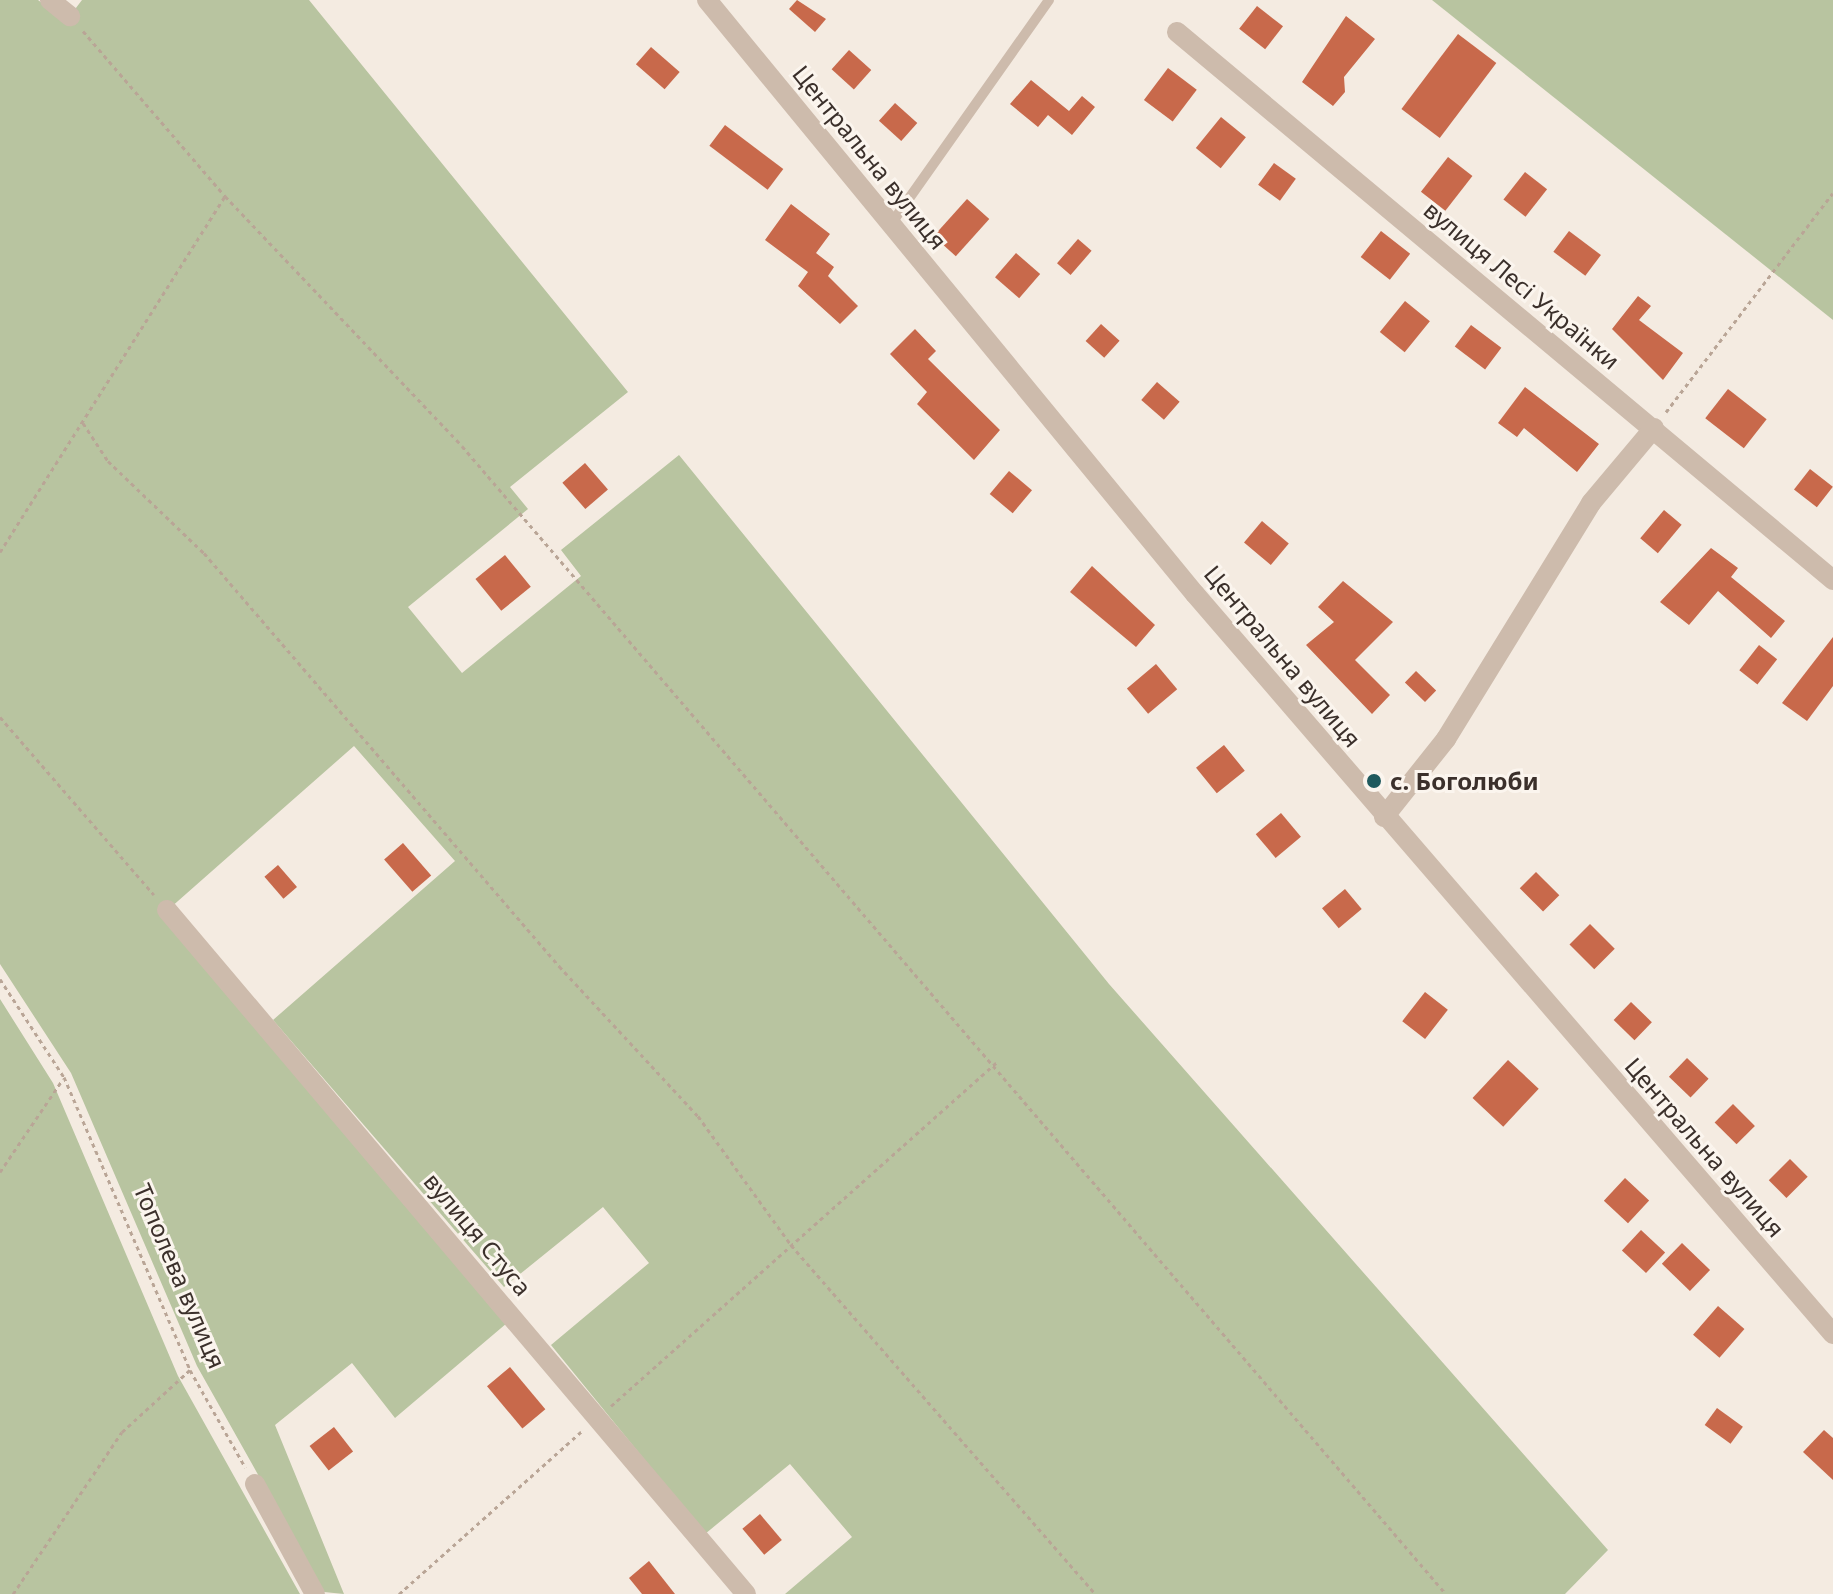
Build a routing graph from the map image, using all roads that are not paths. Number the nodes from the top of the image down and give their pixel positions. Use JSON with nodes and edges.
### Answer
{"nodes":[{"id":1,"x":50,"y":0,"type":"edge"},
{"id":2,"x":707,"y":0,"type":"edge"},
{"id":3,"x":1049,"y":0,"type":"edge"},
{"id":4,"x":70,"y":16,"type":"road end"},
{"id":5,"x":1177,"y":32,"type":"dead end"},
{"id":6,"x":891,"y":224,"type":"junction"},
{"id":7,"x":1654,"y":428,"type":"junction"},
{"id":8,"x":1833,"y":580,"type":"edge"},
{"id":9,"x":1384,"y":817,"type":"junction"},
{"id":10,"x":167,"y":910,"type":"road end"},
{"id":11,"x":1833,"y":1334,"type":"edge"},
{"id":12,"x":255,"y":1484,"type":"road end"},
{"id":13,"x":315,"y":1594,"type":"edge"},
{"id":14,"x":746,"y":1594,"type":"edge"}],
"edges":[{"from":1,"to":4,"type":"street"},
{"from":2,"to":6,"type":"street","name":"Центральна вулиця"},
{"from":3,"to":6,"type":"lane"},
{"from":5,"to":7,"type":"street","name":"вулиця Лесі Українки"},
{"from":6,"to":9,"type":"street","name":"Центральна вулиця"},
{"from":7,"to":8,"type":"street","name":"вулиця Лесі Українки"},
{"from":7,"to":9,"type":"street"},
{"from":9,"to":11,"type":"street","name":"Центральна вулиця"},
{"from":10,"to":14,"type":"street","name":"вулиця Стуса"},
{"from":12,"to":13,"type":"street"}]}
